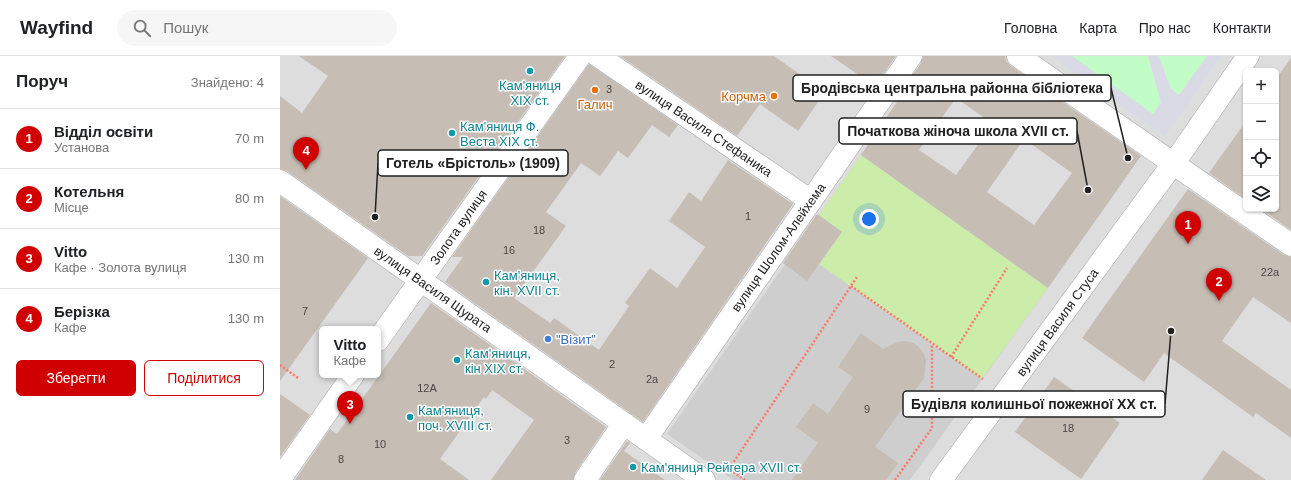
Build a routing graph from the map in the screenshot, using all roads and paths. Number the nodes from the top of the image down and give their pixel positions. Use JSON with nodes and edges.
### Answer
{"nodes":[{"id":1,"x":580,"y":56,"type":"edge"},
{"id":2,"x":598,"y":56,"type":"edge"},
{"id":3,"x":911,"y":56,"type":"edge"},
{"id":4,"x":1018,"y":56,"type":"edge"},
{"id":5,"x":1248,"y":56,"type":"edge"},
{"id":6,"x":1173,"y":164,"type":"junction"},
{"id":7,"x":280,"y":181,"type":"edge"},
{"id":8,"x":811,"y":201,"type":"junction"},
{"id":9,"x":1291,"y":245,"type":"edge"},
{"id":10,"x":1007,"y":268,"type":"dead end"},
{"id":11,"x":857,"y":277,"type":"dead end"},
{"id":12,"x":421,"y":280,"type":"junction"},
{"id":13,"x":851,"y":286,"type":"junction"},
{"id":14,"x":381,"y":336,"type":"edge"},
{"id":15,"x":932,"y":343,"type":"junction"},
{"id":16,"x":951,"y":357,"type":"junction"},
{"id":17,"x":280,"y":365,"type":"edge"},
{"id":18,"x":298,"y":378,"type":"dead end"},
{"id":19,"x":351,"y":378,"type":"edge"},
{"id":20,"x":1004,"y":394,"type":"junction"},
{"id":21,"x":624,"y":424,"type":"junction"},
{"id":22,"x":646,"y":439,"type":"junction"},
{"id":23,"x":280,"y":478,"type":"edge"},
{"id":24,"x":585,"y":480,"type":"edge"},
{"id":25,"x":704,"y":480,"type":"edge"},
{"id":26,"x":744,"y":480,"type":"edge"},
{"id":27,"x":895,"y":480,"type":"edge"},
{"id":28,"x":942,"y":480,"type":"edge"}],
"edges":[{"from":1,"to":12,"type":"street","name":"Золота вулиця"},
{"from":2,"to":8,"type":"street","name":"вулиця Василя Стефаника"},
{"from":3,"to":8,"type":"street","name":"вулиця Шолом-Алейхема"},
{"from":4,"to":6,"type":"street"},
{"from":5,"to":6,"type":"street","name":"вулиця Василя Стуса"},
{"from":6,"to":9,"type":"street"},
{"from":6,"to":20,"type":"street","name":"вулиця Василя Стуса"},
{"from":7,"to":12,"type":"street","name":"вулиця Василя Щурата"},
{"from":8,"to":22,"type":"street","name":"вулиця Шолом-Алейхема"},
{"from":10,"to":16,"type":"path"},
{"from":11,"to":13,"type":"path"},
{"from":12,"to":14,"type":"street","name":"Золота вулиця"},
{"from":12,"to":21,"type":"street","name":"вулиця Василя Щурата"},
{"from":13,"to":15,"type":"path"},
{"from":13,"to":26,"type":"path"},
{"from":15,"to":16,"type":"path"},
{"from":15,"to":27,"type":"path"},
{"from":16,"to":20,"type":"path"},
{"from":17,"to":18,"type":"path"},
{"from":19,"to":23,"type":"street"},
{"from":20,"to":28,"type":"street","name":"вулиця Василя Стуса"},
{"from":21,"to":22,"type":"street","name":"вулиця Василя Щурата"},
{"from":21,"to":24,"type":"street"},
{"from":22,"to":25,"type":"street","name":"вулиця Василя Щурата"}]}
